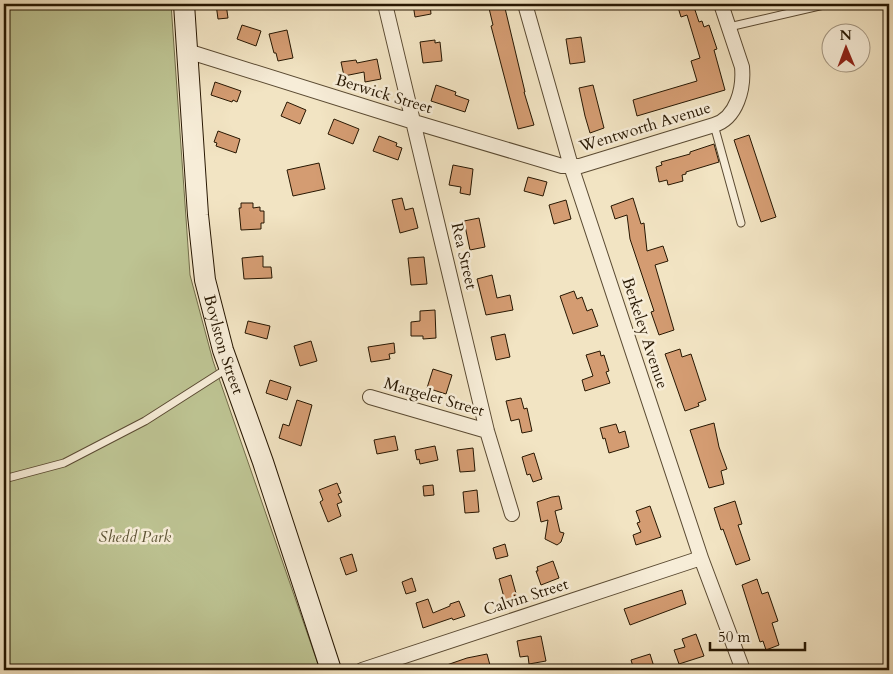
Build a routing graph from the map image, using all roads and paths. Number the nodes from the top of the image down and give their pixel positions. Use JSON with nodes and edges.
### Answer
{"nodes":[{"id":1,"x":184,"y":4,"type":"edge"},
{"id":2,"x":386,"y":4,"type":"edge"},
{"id":3,"x":525,"y":4,"type":"edge"},
{"id":4,"x":721,"y":4,"type":"edge"},
{"id":5,"x":828,"y":4,"type":"edge"},
{"id":6,"x":729,"y":27,"type":"junction"},
{"id":7,"x":187,"y":51,"type":"junction"},
{"id":8,"x":414,"y":122,"type":"junction"},
{"id":9,"x":714,"y":125,"type":"junction"},
{"id":10,"x":571,"y":166,"type":"junction"},
{"id":11,"x":741,"y":223,"type":"dead end"},
{"id":12,"x":229,"y":367,"type":"junction"},
{"id":13,"x":370,"y":397,"type":"dead end"},
{"id":14,"x":487,"y":431,"type":"junction"},
{"id":15,"x":4,"y":478,"type":"edge"},
{"id":16,"x":512,"y":514,"type":"dead end"},
{"id":17,"x":701,"y":558,"type":"junction"},
{"id":18,"x":330,"y":670,"type":"edge"},
{"id":19,"x":362,"y":670,"type":"edge"},
{"id":20,"x":743,"y":670,"type":"edge"}],
"edges":[{"from":1,"to":7,"type":"main road","name":"Boylston Street"},
{"from":2,"to":8,"type":"street","name":"Rea Street"},
{"from":3,"to":10,"type":"street","name":"Berkeley Avenue"},
{"from":4,"to":6,"type":"street","name":"Wentworth Avenue"},
{"from":5,"to":6,"type":"lane"},
{"from":6,"to":9,"type":"street","name":"Wentworth Avenue"},
{"from":7,"to":8,"type":"street","name":"Berwick Street"},
{"from":7,"to":12,"type":"main road","name":"Boylston Street"},
{"from":8,"to":10,"type":"street","name":"Berwick Street"},
{"from":8,"to":14,"type":"street","name":"Rea Street"},
{"from":9,"to":10,"type":"street","name":"Wentworth Avenue"},
{"from":9,"to":11,"type":"lane"},
{"from":10,"to":17,"type":"street","name":"Berkeley Avenue"},
{"from":12,"to":15,"type":"lane"},
{"from":12,"to":18,"type":"main road","name":"Boylston Street"},
{"from":13,"to":14,"type":"street","name":"Margelet Street"},
{"from":14,"to":16,"type":"street","name":"Rea Street"},
{"from":17,"to":19,"type":"street","name":"Calvin Street"},
{"from":17,"to":20,"type":"street","name":"Berkeley Avenue"}]}
